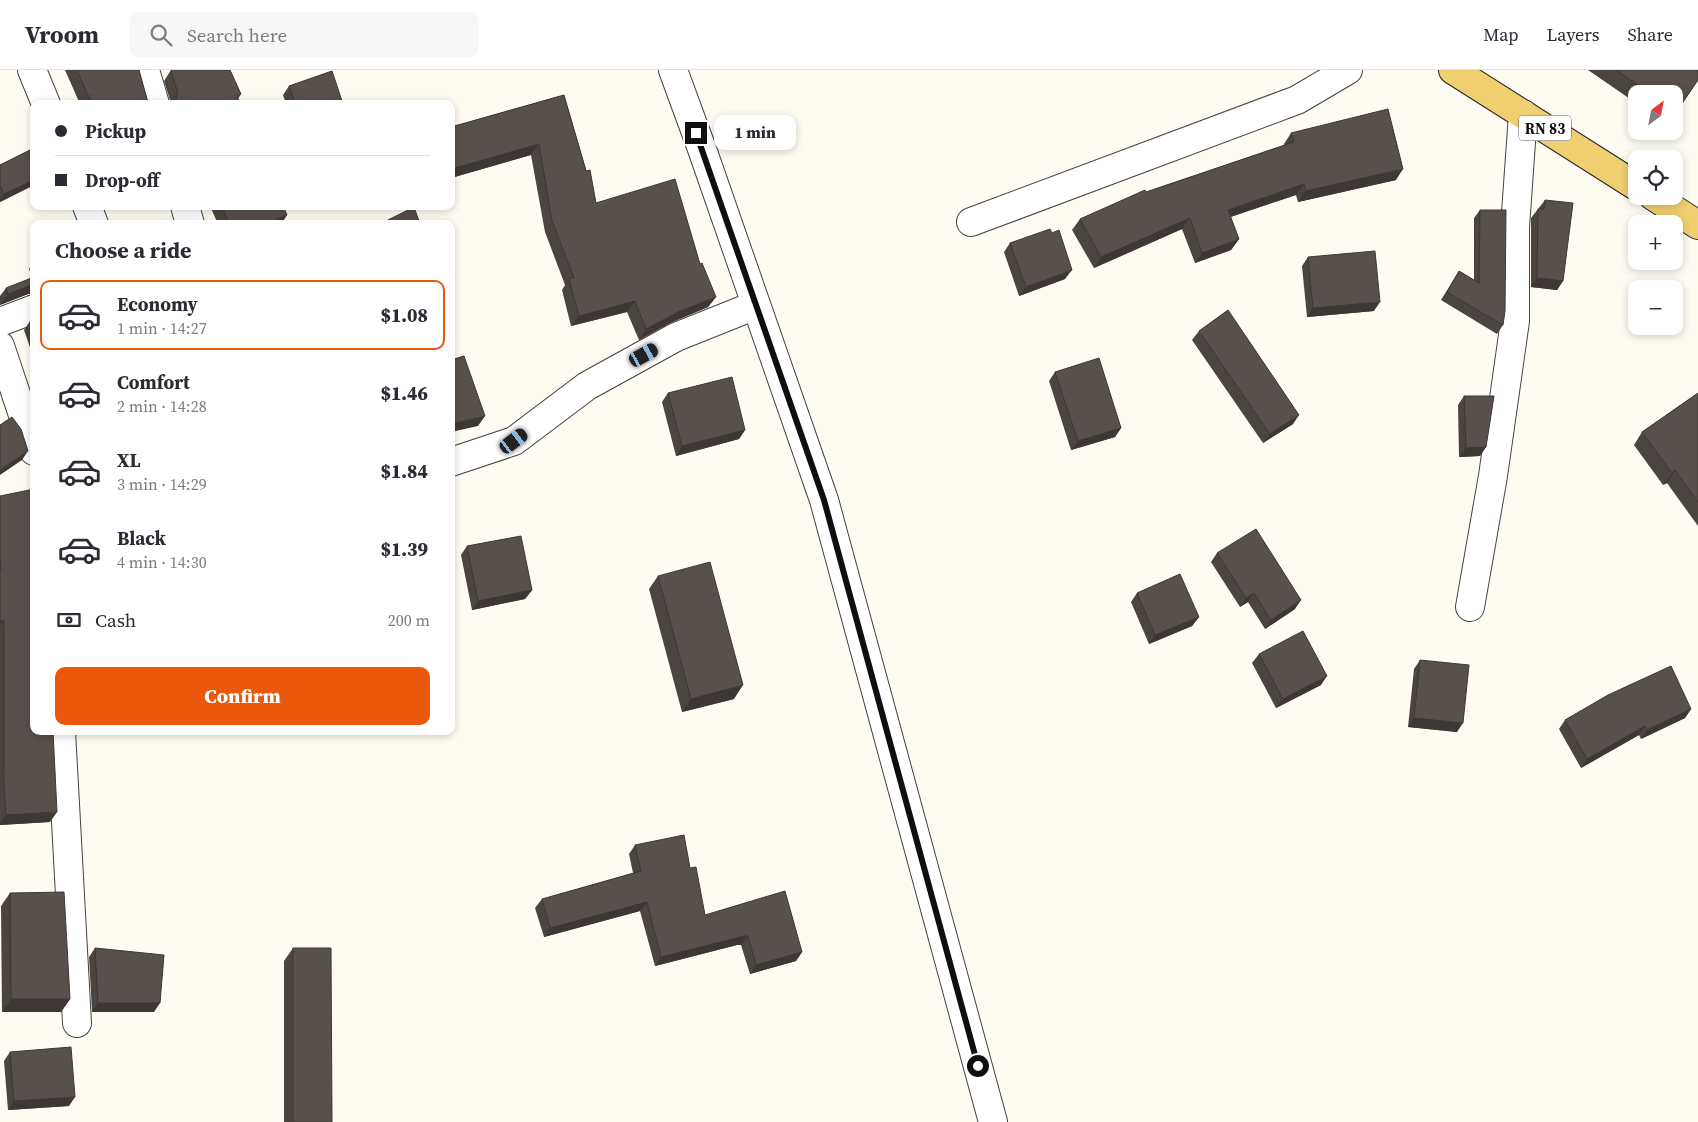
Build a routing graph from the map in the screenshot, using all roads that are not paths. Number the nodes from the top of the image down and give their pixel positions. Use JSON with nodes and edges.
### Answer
{"nodes":[{"id":1,"x":32,"y":70,"type":"edge"},
{"id":2,"x":146,"y":70,"type":"edge"},
{"id":3,"x":673,"y":70,"type":"edge"},
{"id":4,"x":1348,"y":70,"type":"edge"},
{"id":5,"x":1453,"y":70,"type":"edge"},
{"id":6,"x":44,"y":100,"type":"edge"},
{"id":7,"x":154,"y":100,"type":"edge"},
{"id":8,"x":1523,"y":114,"type":"junction"},
{"id":9,"x":1628,"y":181,"type":"edge"},
{"id":10,"x":1667,"y":205,"type":"edge"},
{"id":11,"x":971,"y":222,"type":"dead end"},
{"id":12,"x":1698,"y":225,"type":"edge"},
{"id":13,"x":756,"y":305,"type":"junction"},
{"id":14,"x":30,"y":311,"type":"edge"},
{"id":15,"x":0,"y":322,"type":"edge"},
{"id":16,"x":0,"y":346,"type":"edge"},
{"id":17,"x":30,"y":433,"type":"edge"},
{"id":18,"x":455,"y":461,"type":"edge"},
{"id":19,"x":1470,"y":607,"type":"dead end"},
{"id":20,"x":61,"y":735,"type":"edge"},
{"id":21,"x":78,"y":1023,"type":"dead end"},
{"id":22,"x":993,"y":1122,"type":"edge"}],
"edges":[{"from":1,"to":6,"type":"street"},
{"from":2,"to":7,"type":"street"},
{"from":3,"to":13,"type":"street"},
{"from":4,"to":11,"type":"street"},
{"from":5,"to":8,"type":"main road","number":"RN 83"},
{"from":8,"to":9,"type":"main road","number":"RN 83"},
{"from":8,"to":19,"type":"street"},
{"from":10,"to":12,"type":"main road"},
{"from":13,"to":18,"type":"street"},
{"from":13,"to":22,"type":"street"},
{"from":14,"to":15,"type":"street"},
{"from":16,"to":17,"type":"street"},
{"from":20,"to":21,"type":"street"}]}
